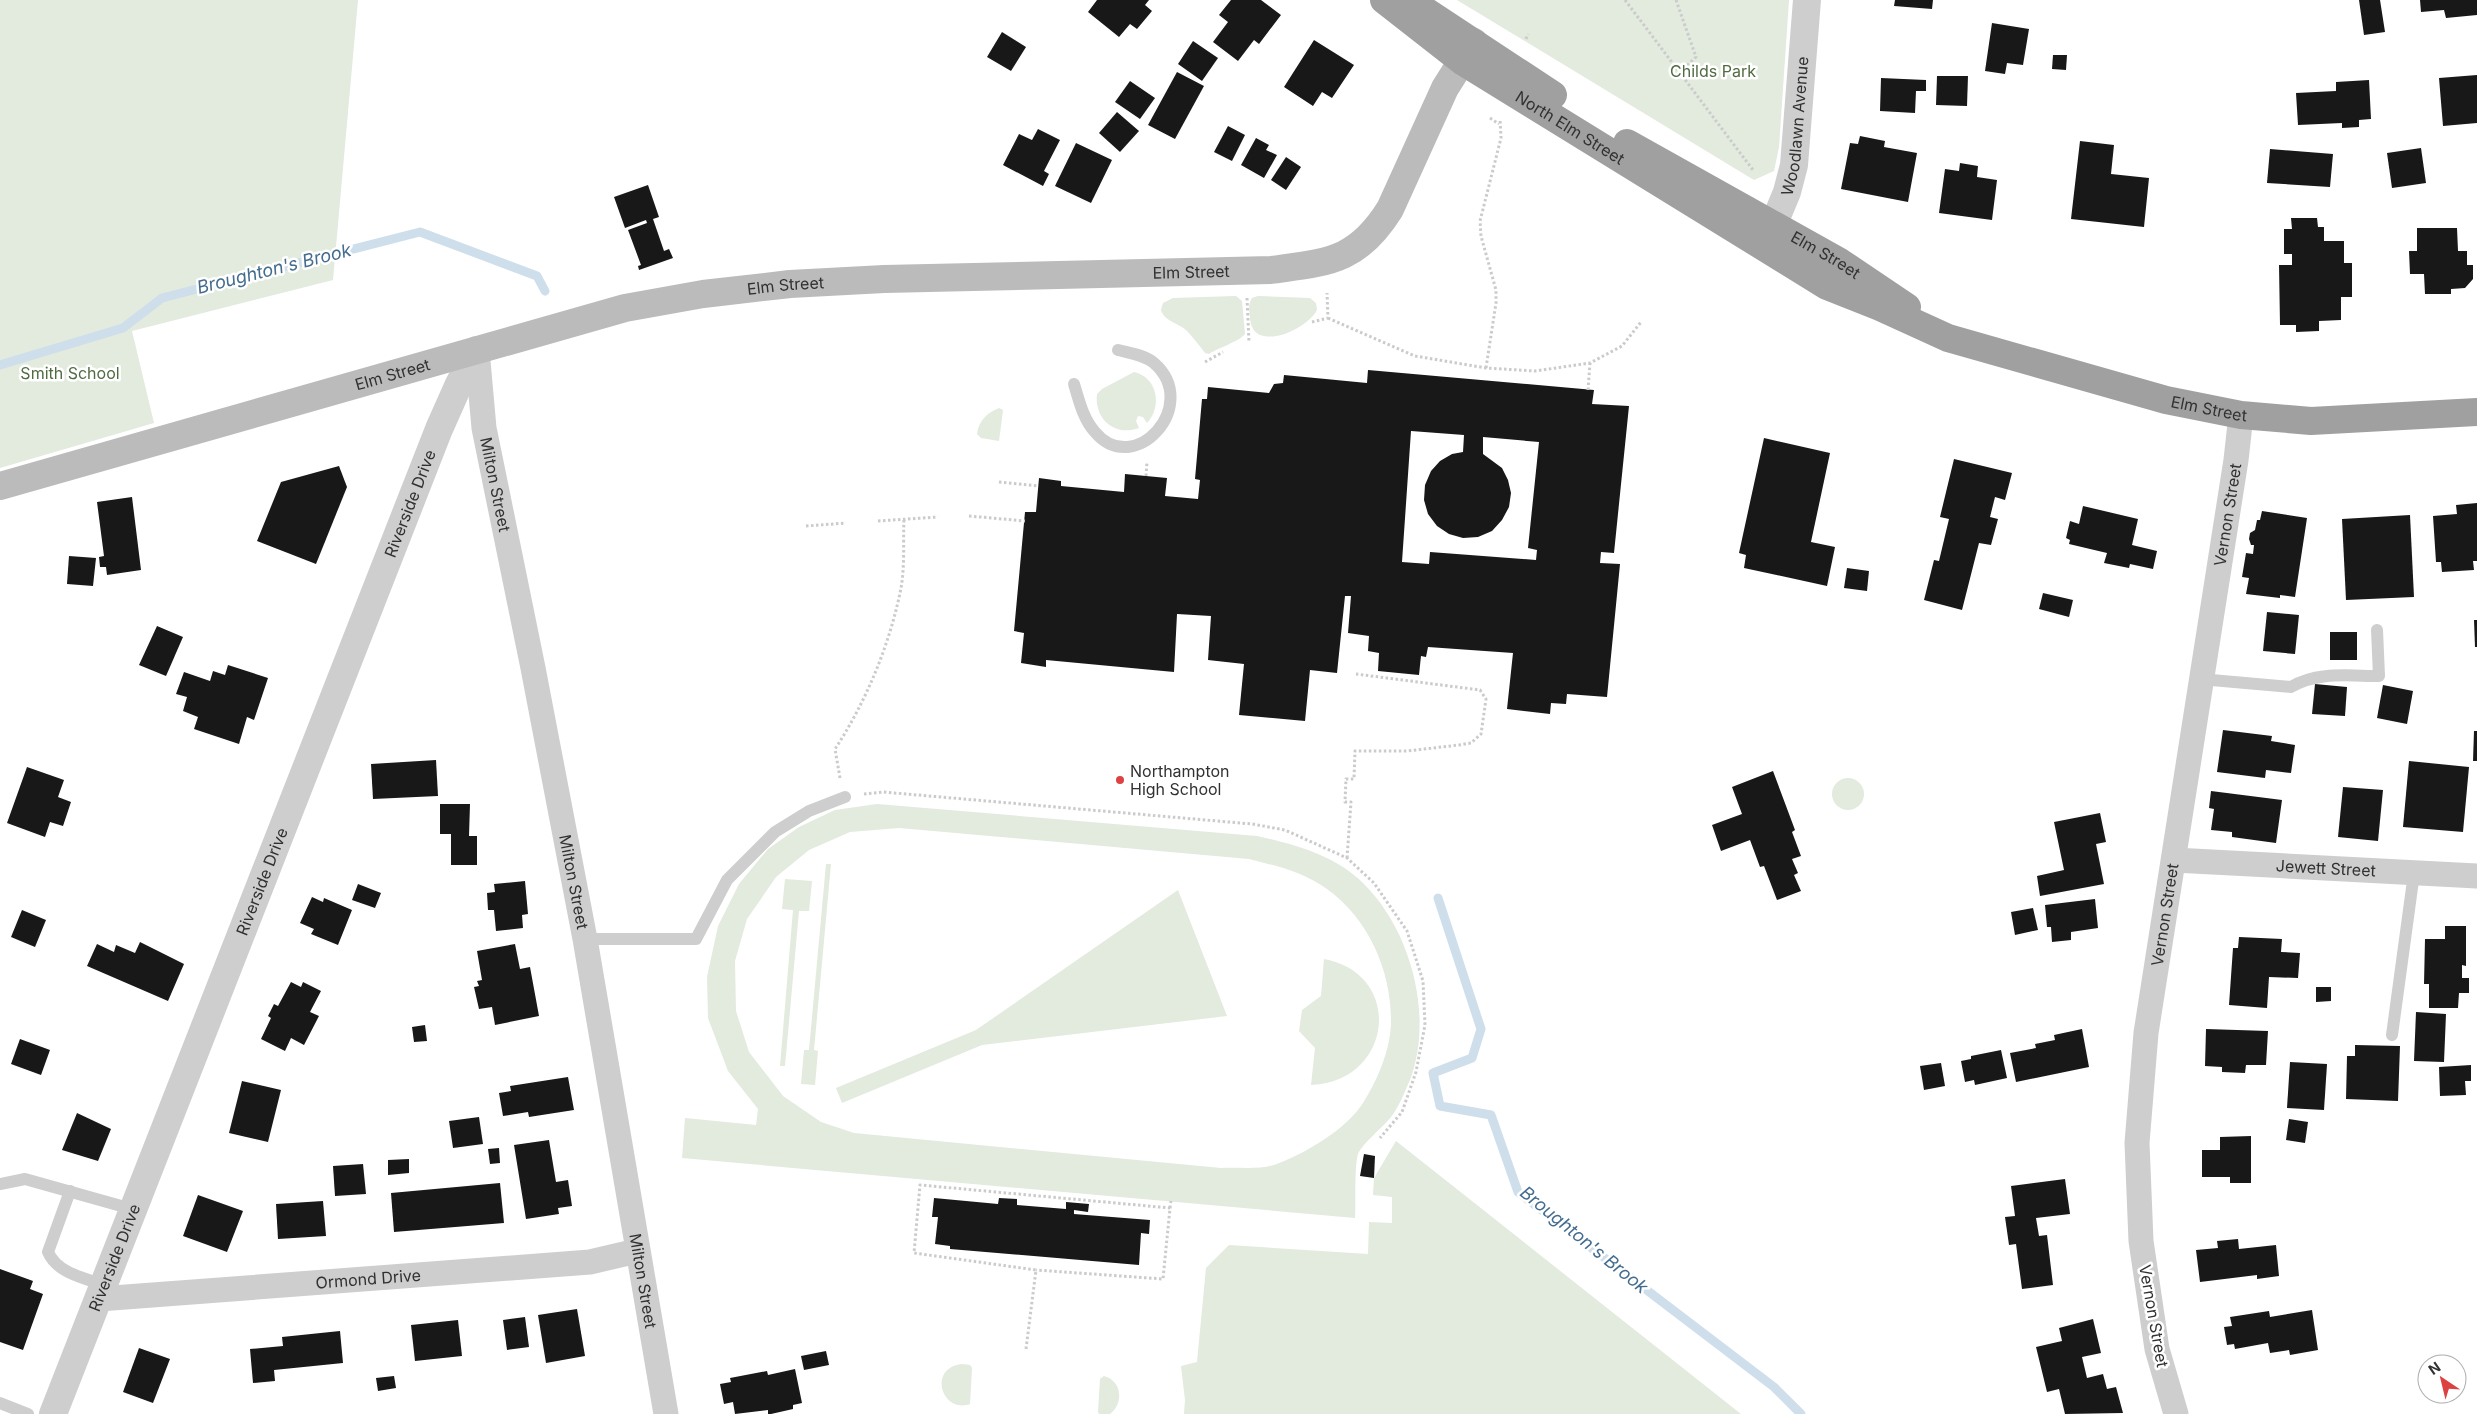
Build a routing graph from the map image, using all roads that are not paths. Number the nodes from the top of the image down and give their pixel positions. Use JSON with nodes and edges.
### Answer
{"nodes":[{"id":1,"x":1384,"y":0,"type":"edge"},
{"id":2,"x":1408,"y":0,"type":"edge"},
{"id":3,"x":1807,"y":0,"type":"edge"},
{"id":4,"x":1468,"y":52,"type":"junction"},
{"id":5,"x":1769,"y":236,"type":"junction"},
{"id":6,"x":477,"y":350,"type":"junction"},
{"id":7,"x":1118,"y":350,"type":"dead end"},
{"id":8,"x":1074,"y":384,"type":"dead end"},
{"id":9,"x":2477,"y":412,"type":"edge"},
{"id":10,"x":2241,"y":415,"type":"junction"},
{"id":11,"x":0,"y":486,"type":"edge"},
{"id":12,"x":2377,"y":630,"type":"dead end"},
{"id":13,"x":2200,"y":679,"type":"junction"},
{"id":14,"x":845,"y":797,"type":"road end"},
{"id":15,"x":2174,"y":860,"type":"junction"},
{"id":16,"x":2414,"y":873,"type":"junction"},
{"id":17,"x":2477,"y":876,"type":"edge"},
{"id":18,"x":585,"y":939,"type":"junction"},
{"id":19,"x":2392,"y":1035,"type":"dead end"},
{"id":20,"x":0,"y":1184,"type":"edge"},
{"id":21,"x":70,"y":1191,"type":"junction"},
{"id":22,"x":132,"y":1209,"type":"junction"},
{"id":23,"x":637,"y":1251,"type":"junction"},
{"id":24,"x":101,"y":1292,"type":"junction"},
{"id":25,"x":0,"y":1403,"type":"edge"},
{"id":26,"x":28,"y":1414,"type":"edge"},
{"id":27,"x":53,"y":1414,"type":"edge"},
{"id":28,"x":666,"y":1414,"type":"edge"},
{"id":29,"x":2176,"y":1414,"type":"edge"}],
"edges":[{"from":1,"to":4,"type":"highway","name":"North Elm Street"},
{"from":2,"to":4,"type":"highway","name":"North Elm Street"},
{"from":3,"to":5,"type":"street","name":"Woodlawn Avenue"},
{"from":4,"to":5,"type":"highway","name":"North Elm Street"},
{"from":4,"to":6,"type":"main road","name":"Elm Street"},
{"from":5,"to":10,"type":"highway","name":"Elm Street"},
{"from":6,"to":11,"type":"main road","name":"Elm Street"},
{"from":6,"to":18,"type":"street","name":"Milton Street"},
{"from":6,"to":22,"type":"street","name":"Riverside Drive"},
{"from":7,"to":8,"type":"lane"},
{"from":9,"to":10,"type":"highway","name":"Elm Street"},
{"from":10,"to":13,"type":"street","name":"Vernon Street"},
{"from":12,"to":13,"type":"lane"},
{"from":13,"to":15,"type":"street","name":"Vernon Street"},
{"from":14,"to":18,"type":"lane"},
{"from":15,"to":16,"type":"street","name":"Jewett Street"},
{"from":15,"to":29,"type":"street","name":"Vernon Street"},
{"from":16,"to":17,"type":"street","name":"Jewett Street"},
{"from":16,"to":19,"type":"lane"},
{"from":18,"to":23,"type":"street","name":"Milton Street"},
{"from":20,"to":21,"type":"lane"},
{"from":21,"to":22,"type":"lane"},
{"from":21,"to":24,"type":"lane"},
{"from":22,"to":24,"type":"street","name":"Riverside Drive"},
{"from":23,"to":24,"type":"street","name":"Ormond Drive"},
{"from":23,"to":28,"type":"street","name":"Milton Street"},
{"from":24,"to":27,"type":"street","name":"Riverside Drive"},
{"from":25,"to":26,"type":"lane"}]}
